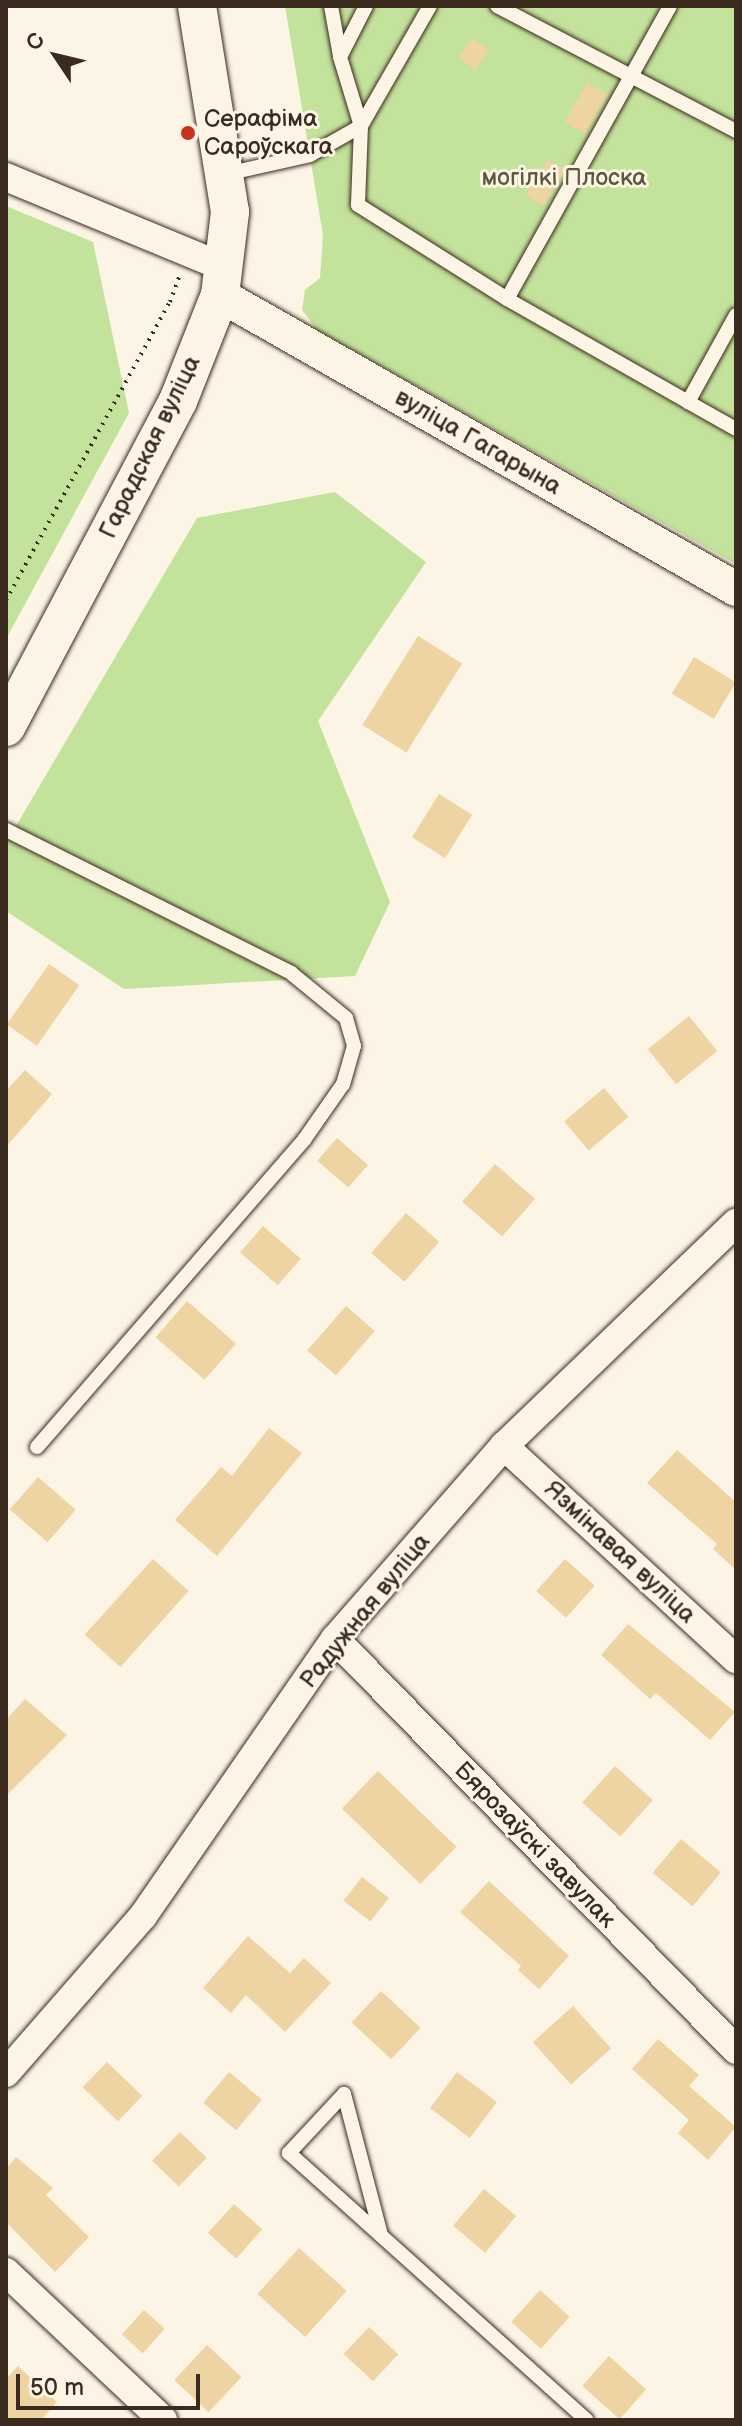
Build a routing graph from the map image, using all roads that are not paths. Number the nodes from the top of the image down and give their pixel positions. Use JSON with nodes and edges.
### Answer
{"nodes":[{"id":1,"x":197,"y":6,"type":"edge"},
{"id":2,"x":331,"y":6,"type":"edge"},
{"id":3,"x":366,"y":6,"type":"edge"},
{"id":4,"x":430,"y":6,"type":"edge"},
{"id":5,"x":497,"y":6,"type":"edge"},
{"id":6,"x":670,"y":6,"type":"edge"},
{"id":7,"x":340,"y":57,"type":"junction"},
{"id":8,"x":632,"y":79,"type":"junction"},
{"id":9,"x":361,"y":126,"type":"junction"},
{"id":10,"x":736,"y":131,"type":"edge"},
{"id":11,"x":226,"y":174,"type":"junction"},
{"id":12,"x":6,"y":177,"type":"edge"},
{"id":13,"x":223,"y":282,"type":"junction"},
{"id":14,"x":507,"y":299,"type":"junction"},
{"id":15,"x":736,"y":315,"type":"edge"},
{"id":16,"x":688,"y":402,"type":"junction"},
{"id":17,"x":736,"y":429,"type":"edge"},
{"id":18,"x":736,"y":589,"type":"edge"},
{"id":19,"x":6,"y":727,"type":"edge"},
{"id":20,"x":6,"y":830,"type":"edge"},
{"id":21,"x":736,"y":1223,"type":"edge"},
{"id":22,"x":504,"y":1446,"type":"junction"},
{"id":23,"x":37,"y":1447,"type":"dead end"},
{"id":24,"x":335,"y":1639,"type":"junction"},
{"id":25,"x":736,"y":1659,"type":"edge"},
{"id":26,"x":736,"y":2050,"type":"edge"},
{"id":27,"x":6,"y":2073,"type":"edge"},
{"id":28,"x":381,"y":2235,"type":"junction"},
{"id":29,"x":6,"y":2272,"type":"edge"},
{"id":30,"x":163,"y":2420,"type":"edge"},
{"id":31,"x":587,"y":2420,"type":"edge"}],
"edges":[{"from":1,"to":11,"type":"main road","name":"Гарадская вуліца"},
{"from":2,"to":7,"type":"lane"},
{"from":3,"to":7,"type":"lane"},
{"from":4,"to":9,"type":"lane"},
{"from":5,"to":8,"type":"lane"},
{"from":6,"to":8,"type":"lane"},
{"from":7,"to":9,"type":"lane"},
{"from":8,"to":10,"type":"lane"},
{"from":8,"to":14,"type":"lane"},
{"from":9,"to":11,"type":"lane"},
{"from":9,"to":14,"type":"lane"},
{"from":11,"to":13,"type":"main road","name":"Гарадская вуліца"},
{"from":12,"to":13,"type":"street"},
{"from":13,"to":18,"type":"street","name":"вуліца Гагарына"},
{"from":13,"to":19,"type":"main road","name":"Гарадская вуліца"},
{"from":14,"to":16,"type":"lane"},
{"from":15,"to":16,"type":"lane"},
{"from":16,"to":17,"type":"lane"},
{"from":20,"to":23,"type":"lane"},
{"from":21,"to":22,"type":"street","name":"Радужная вуліца"},
{"from":22,"to":24,"type":"street","name":"Радужная вуліца"},
{"from":22,"to":25,"type":"street","name":"Язмінавая вуліца"},
{"from":24,"to":26,"type":"street","name":"Бярозаўскі завулак"},
{"from":24,"to":27,"type":"street","name":"Радужная вуліца"},
{"from":28,"to":28,"type":"lane"},
{"from":28,"to":31,"type":"lane"},
{"from":29,"to":30,"type":"street"}]}
